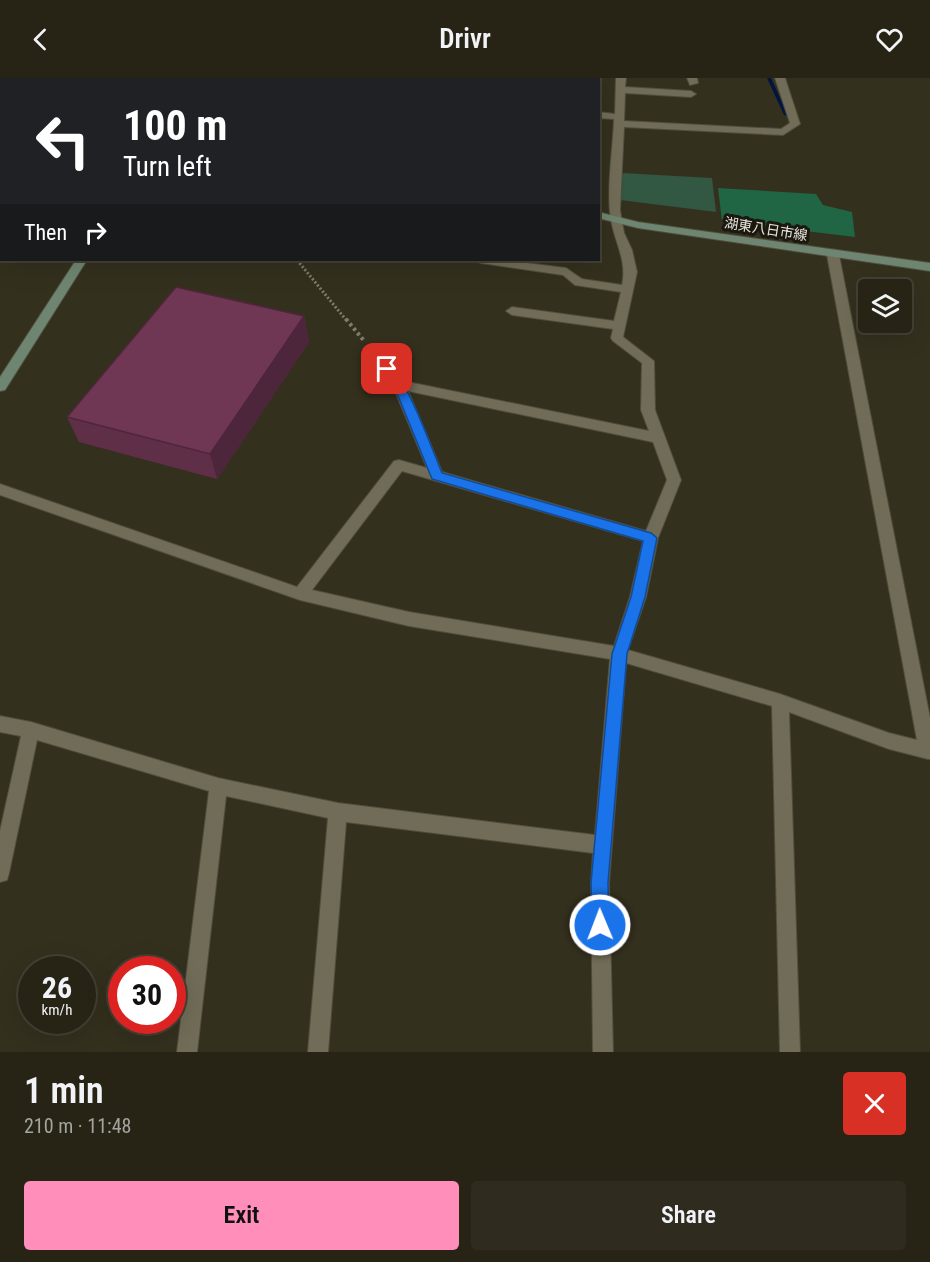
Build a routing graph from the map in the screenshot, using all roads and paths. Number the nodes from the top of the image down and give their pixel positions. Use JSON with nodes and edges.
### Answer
{"nodes":[{"id":1,"x":621,"y":78,"type":"edge"},
{"id":2,"x":780,"y":78,"type":"edge"},
{"id":3,"x":621,"y":90,"type":"junction"},
{"id":4,"x":692,"y":94,"type":"dead end"},
{"id":5,"x":600,"y":116,"type":"edge"},
{"id":6,"x":620,"y":121,"type":"junction"},
{"id":7,"x":600,"y":216,"type":"edge"},
{"id":8,"x":616,"y":221,"type":"junction"},
{"id":9,"x":833,"y":255,"type":"junction"},
{"id":10,"x":80,"y":261,"type":"edge"},
{"id":11,"x":298,"y":261,"type":"edge"},
{"id":12,"x":488,"y":261,"type":"edge"},
{"id":13,"x":930,"y":267,"type":"edge"},
{"id":14,"x":628,"y":289,"type":"junction"},
{"id":15,"x":513,"y":311,"type":"dead end"},
{"id":16,"x":620,"y":326,"type":"junction"},
{"id":17,"x":375,"y":354,"type":"joint"},
{"id":18,"x":399,"y":385,"type":"junction"},
{"id":19,"x":0,"y":387,"type":"edge"},
{"id":20,"x":658,"y":438,"type":"junction"},
{"id":21,"x":437,"y":476,"type":"junction"},
{"id":22,"x":0,"y":489,"type":"edge"},
{"id":23,"x":651,"y":538,"type":"junction"},
{"id":24,"x":300,"y":594,"type":"junction"},
{"id":25,"x":619,"y":654,"type":"junction"},
{"id":26,"x":780,"y":701,"type":"junction"},
{"id":27,"x":0,"y":724,"type":"edge"},
{"id":28,"x":31,"y":730,"type":"junction"},
{"id":29,"x":929,"y":751,"type":"edge"},
{"id":30,"x":218,"y":786,"type":"junction"},
{"id":31,"x":338,"y":812,"type":"junction"},
{"id":32,"x":603,"y":845,"type":"junction"},
{"id":33,"x":0,"y":873,"type":"edge"},
{"id":34,"x":187,"y":1052,"type":"edge"},
{"id":35,"x":318,"y":1052,"type":"edge"},
{"id":36,"x":603,"y":1052,"type":"edge"},
{"id":37,"x":790,"y":1052,"type":"edge"}],
"edges":[{"from":1,"to":3,"type":"street"},
{"from":2,"to":6,"type":"street"},
{"from":3,"to":4,"type":"street"},
{"from":3,"to":6,"type":"street"},
{"from":5,"to":6,"type":"street"},
{"from":6,"to":8,"type":"street"},
{"from":7,"to":8,"type":"main road","name":"湖東八日市線"},
{"from":8,"to":9,"type":"main road","name":"湖東八日市線"},
{"from":8,"to":14,"type":"street"},
{"from":9,"to":13,"type":"main road","name":"湖東八日市線"},
{"from":9,"to":29,"type":"street"},
{"from":10,"to":19,"type":"main road"},
{"from":11,"to":17,"type":"path"},
{"from":12,"to":14,"type":"street"},
{"from":14,"to":16,"type":"street"},
{"from":15,"to":16,"type":"street"},
{"from":16,"to":20,"type":"street"},
{"from":17,"to":18,"type":"street"},
{"from":18,"to":20,"type":"street"},
{"from":18,"to":21,"type":"street"},
{"from":20,"to":23,"type":"street"},
{"from":21,"to":23,"type":"street"},
{"from":21,"to":24,"type":"street"},
{"from":22,"to":24,"type":"street"},
{"from":23,"to":25,"type":"street"},
{"from":24,"to":25,"type":"street"},
{"from":25,"to":26,"type":"street"},
{"from":25,"to":32,"type":"street"},
{"from":26,"to":29,"type":"street"},
{"from":26,"to":37,"type":"street"},
{"from":27,"to":28,"type":"street"},
{"from":28,"to":30,"type":"street"},
{"from":28,"to":33,"type":"street"},
{"from":30,"to":31,"type":"street"},
{"from":30,"to":34,"type":"street"},
{"from":31,"to":32,"type":"street"},
{"from":31,"to":35,"type":"street"},
{"from":32,"to":36,"type":"street"}]}
